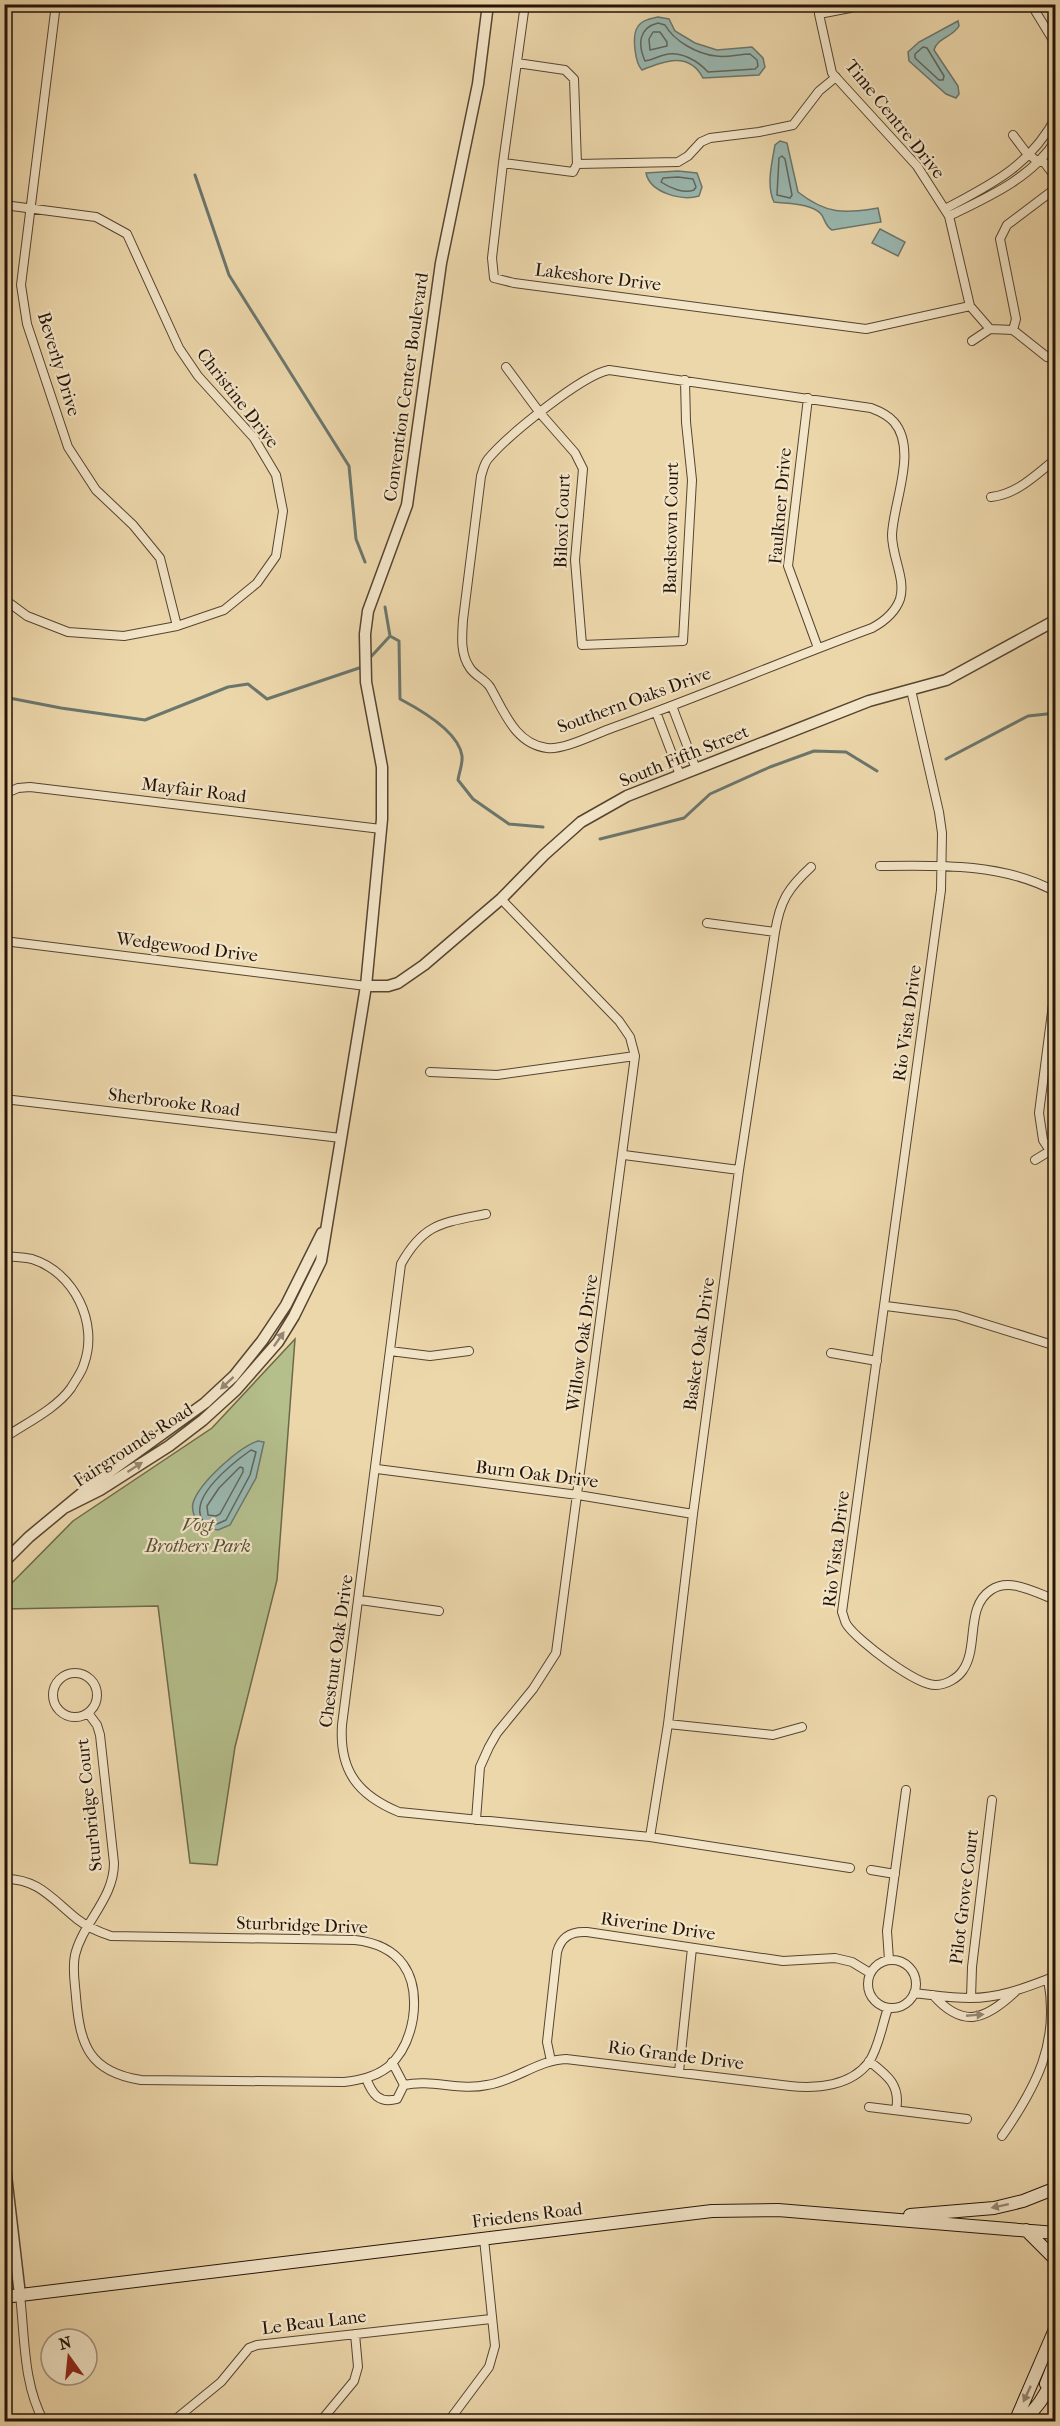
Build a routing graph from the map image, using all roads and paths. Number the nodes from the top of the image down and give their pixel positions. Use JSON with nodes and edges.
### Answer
{"nodes":[{"id":1,"x":56,"y":4,"type":"edge"},
{"id":2,"x":488,"y":4,"type":"edge"},
{"id":3,"x":525,"y":4,"type":"edge"},
{"id":4,"x":820,"y":4,"type":"edge"},
{"id":5,"x":856,"y":4,"type":"edge"},
{"id":6,"x":1031,"y":4,"type":"edge"},
{"id":7,"x":819,"y":15,"type":"junction"},
{"id":8,"x":1056,"y":45,"type":"edge"},
{"id":9,"x":518,"y":63,"type":"junction"},
{"id":10,"x":836,"y":77,"type":"junction"},
{"id":11,"x":1056,"y":117,"type":"edge"},
{"id":12,"x":1013,"y":135,"type":"dead end"},
{"id":13,"x":1056,"y":140,"type":"edge"},
{"id":14,"x":1029,"y":154,"type":"junction"},
{"id":15,"x":1038,"y":162,"type":"junction"},
{"id":16,"x":503,"y":163,"type":"junction"},
{"id":17,"x":577,"y":164,"type":"junction"},
{"id":18,"x":1056,"y":178,"type":"edge"},
{"id":19,"x":1056,"y":188,"type":"edge"},
{"id":20,"x":4,"y":205,"type":"edge"},
{"id":21,"x":31,"y":209,"type":"junction"},
{"id":22,"x":947,"y":212,"type":"junction"},
{"id":23,"x":970,"y":306,"type":"junction"},
{"id":24,"x":990,"y":329,"type":"junction"},
{"id":25,"x":1012,"y":330,"type":"junction"},
{"id":26,"x":972,"y":341,"type":"dead end"},
{"id":27,"x":1056,"y":359,"type":"edge"},
{"id":28,"x":506,"y":367,"type":"dead end"},
{"id":29,"x":685,"y":380,"type":"junction"},
{"id":30,"x":808,"y":398,"type":"junction"},
{"id":31,"x":540,"y":414,"type":"junction"},
{"id":32,"x":1056,"y":459,"type":"edge"},
{"id":33,"x":991,"y":497,"type":"dead end"},
{"id":34,"x":4,"y":599,"type":"edge"},
{"id":35,"x":1056,"y":620,"type":"edge"},
{"id":36,"x":177,"y":627,"type":"junction"},
{"id":37,"x":582,"y":645,"type":"joint"},
{"id":38,"x":818,"y":648,"type":"junction"},
{"id":39,"x":911,"y":690,"type":"junction"},
{"id":40,"x":672,"y":706,"type":"junction"},
{"id":41,"x":656,"y":712,"type":"junction"},
{"id":42,"x":696,"y":769,"type":"junction"},
{"id":43,"x":680,"y":775,"type":"junction"},
{"id":44,"x":4,"y":794,"type":"edge"},
{"id":45,"x":381,"y":829,"type":"junction"},
{"id":46,"x":942,"y":865,"type":"junction"},
{"id":47,"x":880,"y":866,"type":"dead end"},
{"id":48,"x":812,"y":867,"type":"dead end"},
{"id":49,"x":1056,"y":892,"type":"edge"},
{"id":50,"x":501,"y":899,"type":"junction"},
{"id":51,"x":707,"y":923,"type":"dead end"},
{"id":52,"x":775,"y":932,"type":"junction"},
{"id":53,"x":4,"y":941,"type":"edge"},
{"id":54,"x":1056,"y":981,"type":"edge"},
{"id":55,"x":366,"y":986,"type":"junction"},
{"id":56,"x":635,"y":1056,"type":"junction"},
{"id":57,"x":430,"y":1072,"type":"dead end"},
{"id":58,"x":4,"y":1099,"type":"edge"},
{"id":59,"x":340,"y":1138,"type":"junction"},
{"id":60,"x":1048,"y":1152,"type":"junction"},
{"id":61,"x":624,"y":1155,"type":"junction"},
{"id":62,"x":1035,"y":1160,"type":"dead end"},
{"id":63,"x":1056,"y":1160,"type":"edge"},
{"id":64,"x":739,"y":1170,"type":"junction"},
{"id":65,"x":486,"y":1214,"type":"dead end"},
{"id":66,"x":4,"y":1256,"type":"edge"},
{"id":67,"x":886,"y":1306,"type":"junction"},
{"id":68,"x":1056,"y":1346,"type":"edge"},
{"id":69,"x":390,"y":1351,"type":"junction"},
{"id":70,"x":469,"y":1351,"type":"dead end"},
{"id":71,"x":831,"y":1353,"type":"dead end"},
{"id":72,"x":877,"y":1361,"type":"junction"},
{"id":73,"x":4,"y":1438,"type":"edge"},
{"id":74,"x":377,"y":1469,"type":"junction"},
{"id":75,"x":578,"y":1495,"type":"junction"},
{"id":76,"x":693,"y":1514,"type":"junction"},
{"id":77,"x":4,"y":1562,"type":"edge"},
{"id":78,"x":360,"y":1600,"type":"junction"},
{"id":79,"x":1056,"y":1600,"type":"edge"},
{"id":80,"x":439,"y":1611,"type":"dead end"},
{"id":81,"x":88,"y":1713,"type":"junction"},
{"id":82,"x":668,"y":1724,"type":"junction"},
{"id":83,"x":802,"y":1727,"type":"dead end"},
{"id":84,"x":906,"y":1790,"type":"dead end"},
{"id":85,"x":992,"y":1800,"type":"dead end"},
{"id":86,"x":476,"y":1820,"type":"junction"},
{"id":87,"x":650,"y":1837,"type":"junction"},
{"id":88,"x":850,"y":1868,"type":"dead end"},
{"id":89,"x":871,"y":1870,"type":"dead end"},
{"id":90,"x":895,"y":1874,"type":"junction"},
{"id":91,"x":4,"y":1879,"type":"edge"},
{"id":92,"x":88,"y":1927,"type":"junction"},
{"id":93,"x":692,"y":1948,"type":"junction"},
{"id":94,"x":889,"y":1960,"type":"junction"},
{"id":95,"x":870,"y":1973,"type":"junction"},
{"id":96,"x":1052,"y":1978,"type":"edge"},
{"id":97,"x":1016,"y":1991,"type":"junction"},
{"id":98,"x":915,"y":1993,"type":"junction"},
{"id":99,"x":933,"y":1995,"type":"junction"},
{"id":100,"x":971,"y":1998,"type":"junction"},
{"id":101,"x":888,"y":2008,"type":"junction"},
{"id":102,"x":551,"y":2061,"type":"junction"},
{"id":103,"x":869,"y":2061,"type":"junction"},
{"id":104,"x":392,"y":2062,"type":"junction"},
{"id":105,"x":679,"y":2072,"type":"junction"},
{"id":106,"x":366,"y":2079,"type":"junction"},
{"id":107,"x":404,"y":2085,"type":"junction"},
{"id":108,"x":869,"y":2107,"type":"dead end"},
{"id":109,"x":896,"y":2110,"type":"junction"},
{"id":110,"x":968,"y":2119,"type":"dead end"},
{"id":111,"x":1002,"y":2136,"type":"dead end"},
{"id":112,"x":4,"y":2158,"type":"edge"},
{"id":113,"x":1056,"y":2188,"type":"edge"},
{"id":114,"x":7,"y":2195,"type":"edge"},
{"id":115,"x":868,"y":2217,"type":"junction"},
{"id":116,"x":1026,"y":2230,"type":"junction"},
{"id":117,"x":1056,"y":2233,"type":"edge"},
{"id":118,"x":484,"y":2239,"type":"junction"},
{"id":119,"x":1056,"y":2260,"type":"edge"},
{"id":120,"x":20,"y":2295,"type":"junction"},
{"id":121,"x":4,"y":2297,"type":"edge"},
{"id":122,"x":491,"y":2319,"type":"junction"},
{"id":123,"x":1056,"y":2327,"type":"edge"},
{"id":124,"x":356,"y":2334,"type":"junction"},
{"id":125,"x":1056,"y":2359,"type":"edge"},
{"id":126,"x":1056,"y":2376,"type":"edge"},
{"id":127,"x":1040,"y":2402,"type":"junction"},
{"id":128,"x":181,"y":2418,"type":"edge"},
{"id":129,"x":44,"y":2421,"type":"edge"},
{"id":130,"x":172,"y":2421,"type":"edge"},
{"id":131,"x":189,"y":2421,"type":"edge"},
{"id":132,"x":320,"y":2421,"type":"edge"},
{"id":133,"x":448,"y":2421,"type":"edge"},
{"id":134,"x":1015,"y":2421,"type":"edge"},
{"id":135,"x":1024,"y":2421,"type":"edge"}],
"edges":[{"from":1,"to":21,"type":"street","name":"Beverly Drive"},
{"from":2,"to":45,"type":"street","name":"Convention Center Boulevard"},
{"from":3,"to":9,"type":"street","name":"Lakeshore Drive"},
{"from":4,"to":7,"type":"street","name":"Time Centre Drive"},
{"from":5,"to":7,"type":"street"},
{"from":6,"to":8,"type":"street"},
{"from":7,"to":10,"type":"street","name":"Time Centre Drive"},
{"from":9,"to":16,"type":"street","name":"Lakeshore Drive"},
{"from":9,"to":17,"type":"street"},
{"from":10,"to":17,"type":"street"},
{"from":10,"to":22,"type":"street","name":"Time Centre Drive"},
{"from":11,"to":14,"type":"street"},
{"from":12,"to":14,"type":"street"},
{"from":13,"to":15,"type":"street"},
{"from":14,"to":15,"type":"street"},
{"from":14,"to":22,"type":"street"},
{"from":15,"to":18,"type":"street"},
{"from":15,"to":22,"type":"street"},
{"from":16,"to":17,"type":"street"},
{"from":16,"to":23,"type":"street","name":"Lakeshore Drive"},
{"from":19,"to":25,"type":"street"},
{"from":20,"to":21,"type":"street","name":"Christine Drive"},
{"from":21,"to":36,"type":"street","name":"Beverly Drive"},
{"from":21,"to":36,"type":"street","name":"Christine Drive"},
{"from":22,"to":23,"type":"street","name":"Time Centre Drive"},
{"from":23,"to":24,"type":"street","name":"Time Centre Drive"},
{"from":24,"to":25,"type":"street"},
{"from":24,"to":26,"type":"street"},
{"from":25,"to":27,"type":"street"},
{"from":28,"to":31,"type":"street","name":"Biloxi Court"},
{"from":29,"to":30,"type":"street","name":"Southern Oaks Drive"},
{"from":29,"to":31,"type":"street","name":"Southern Oaks Drive"},
{"from":29,"to":37,"type":"street","name":"Bardstown Court"},
{"from":30,"to":38,"type":"street","name":"Faulkner Drive"},
{"from":30,"to":38,"type":"street","name":"Southern Oaks Drive"},
{"from":31,"to":37,"type":"street","name":"Biloxi Court"},
{"from":31,"to":41,"type":"street","name":"Southern Oaks Drive"},
{"from":32,"to":33,"type":"street"},
{"from":34,"to":36,"type":"street","name":"Christine Drive"},
{"from":35,"to":39,"type":"street","name":"South Fifth Street"},
{"from":38,"to":40,"type":"street","name":"Southern Oaks Drive"},
{"from":39,"to":42,"type":"street","name":"South Fifth Street"},
{"from":39,"to":46,"type":"street","name":"Rio Vista Drive"},
{"from":40,"to":41,"type":"street","name":"Southern Oaks Drive"},
{"from":40,"to":42,"type":"street"},
{"from":41,"to":43,"type":"street"},
{"from":42,"to":43,"type":"street","name":"South Fifth Street"},
{"from":43,"to":50,"type":"street","name":"South Fifth Street"},
{"from":44,"to":45,"type":"street","name":"Mayfair Road"},
{"from":45,"to":55,"type":"street","name":"Convention Center Boulevard"},
{"from":46,"to":47,"type":"street"},
{"from":46,"to":49,"type":"street"},
{"from":46,"to":67,"type":"street","name":"Rio Vista Drive"},
{"from":48,"to":52,"type":"street","name":"Basket Oak Drive"},
{"from":50,"to":55,"type":"street","name":"South Fifth Street"},
{"from":50,"to":56,"type":"street","name":"Willow Oak Drive"},
{"from":51,"to":52,"type":"street"},
{"from":52,"to":64,"type":"street","name":"Basket Oak Drive"},
{"from":53,"to":55,"type":"street","name":"Wedgewood Drive"},
{"from":54,"to":60,"type":"street"},
{"from":55,"to":59,"type":"street","name":"Fairgrounds Road"},
{"from":56,"to":57,"type":"street"},
{"from":56,"to":61,"type":"street","name":"Willow Oak Drive"},
{"from":58,"to":59,"type":"street","name":"Sherbrooke Road"},
{"from":59,"to":77,"type":"street","name":"Fairgrounds Road"},
{"from":60,"to":62,"type":"street"},
{"from":60,"to":63,"type":"street"},
{"from":61,"to":64,"type":"street"},
{"from":61,"to":75,"type":"street","name":"Willow Oak Drive"},
{"from":64,"to":76,"type":"street","name":"Basket Oak Drive"},
{"from":65,"to":69,"type":"street","name":"Chestnut Oak Drive"},
{"from":66,"to":73,"type":"street"},
{"from":67,"to":68,"type":"street"},
{"from":67,"to":72,"type":"street","name":"Rio Vista Drive"},
{"from":69,"to":70,"type":"street"},
{"from":69,"to":74,"type":"street","name":"Chestnut Oak Drive"},
{"from":71,"to":72,"type":"street"},
{"from":72,"to":79,"type":"street","name":"Rio Vista Drive"},
{"from":74,"to":75,"type":"street","name":"Burn Oak Drive"},
{"from":74,"to":78,"type":"street","name":"Chestnut Oak Drive"},
{"from":75,"to":76,"type":"street","name":"Burn Oak Drive"},
{"from":75,"to":86,"type":"street","name":"Willow Oak Drive"},
{"from":76,"to":82,"type":"street","name":"Basket Oak Drive"},
{"from":78,"to":80,"type":"street"},
{"from":78,"to":86,"type":"street","name":"Chestnut Oak Drive"},
{"from":81,"to":81,"type":"street","name":"Sturbridge Court"},
{"from":81,"to":92,"type":"street","name":"Sturbridge Court"},
{"from":82,"to":83,"type":"street"},
{"from":82,"to":87,"type":"street","name":"Basket Oak Drive"},
{"from":84,"to":90,"type":"street"},
{"from":85,"to":100,"type":"street","name":"Pilot Grove Court"},
{"from":86,"to":87,"type":"street","name":"Chestnut Oak Drive"},
{"from":87,"to":88,"type":"street","name":"Chestnut Oak Drive"},
{"from":89,"to":90,"type":"street"},
{"from":90,"to":94,"type":"street"},
{"from":91,"to":92,"type":"street","name":"Sturbridge Drive"},
{"from":92,"to":104,"type":"street","name":"Sturbridge Drive"},
{"from":92,"to":106,"type":"street","name":"Sturbridge Drive"},
{"from":93,"to":95,"type":"street","name":"Riverine Drive"},
{"from":93,"to":102,"type":"street","name":"Riverine Drive"},
{"from":93,"to":105,"type":"street"},
{"from":94,"to":95,"type":"street"},
{"from":94,"to":98,"type":"street"},
{"from":95,"to":101,"type":"street"},
{"from":96,"to":97,"type":"street"},
{"from":96,"to":111,"type":"street"},
{"from":99,"to":97,"type":"street","one_way":true},
{"from":97,"to":100,"type":"street"},
{"from":98,"to":99,"type":"street"},
{"from":98,"to":101,"type":"street"},
{"from":99,"to":100,"type":"street"},
{"from":101,"to":103,"type":"street"},
{"from":102,"to":105,"type":"street","name":"Rio Grande Drive"},
{"from":102,"to":107,"type":"street","name":"Rio Grande Drive"},
{"from":103,"to":105,"type":"street","name":"Rio Grande Drive"},
{"from":103,"to":109,"type":"street"},
{"from":104,"to":106,"type":"street","name":"Sturbridge Drive"},
{"from":104,"to":107,"type":"street"},
{"from":106,"to":107,"type":"street"},
{"from":108,"to":109,"type":"street"},
{"from":109,"to":110,"type":"street"},
{"from":112,"to":114,"type":"street"},
{"from":113,"to":115,"type":"main road","one_way":true},
{"from":114,"to":120,"type":"street"},
{"from":115,"to":116,"type":"main road","name":"Friedens Road"},
{"from":115,"to":118,"type":"main road","name":"Friedens Road"},
{"from":116,"to":117,"type":"main road","name":"Friedens Road"},
{"from":116,"to":119,"type":"main road"},
{"from":118,"to":120,"type":"main road","name":"Friedens Road"},
{"from":118,"to":122,"type":"street"},
{"from":120,"to":121,"type":"main road","name":"Friedens Road"},
{"from":120,"to":129,"type":"street"},
{"from":122,"to":124,"type":"street","name":"Le Beau Lane"},
{"from":122,"to":133,"type":"street"},
{"from":123,"to":134,"type":"main road","one_way":true},
{"from":124,"to":128,"type":"street","name":"Le Beau Lane"},
{"from":124,"to":132,"type":"street"},
{"from":125,"to":127,"type":"main road"},
{"from":126,"to":127,"type":"main road"},
{"from":127,"to":135,"type":"main road"},
{"from":128,"to":130,"type":"street","name":"Le Beau Lane"},
{"from":128,"to":131,"type":"street"}]}
